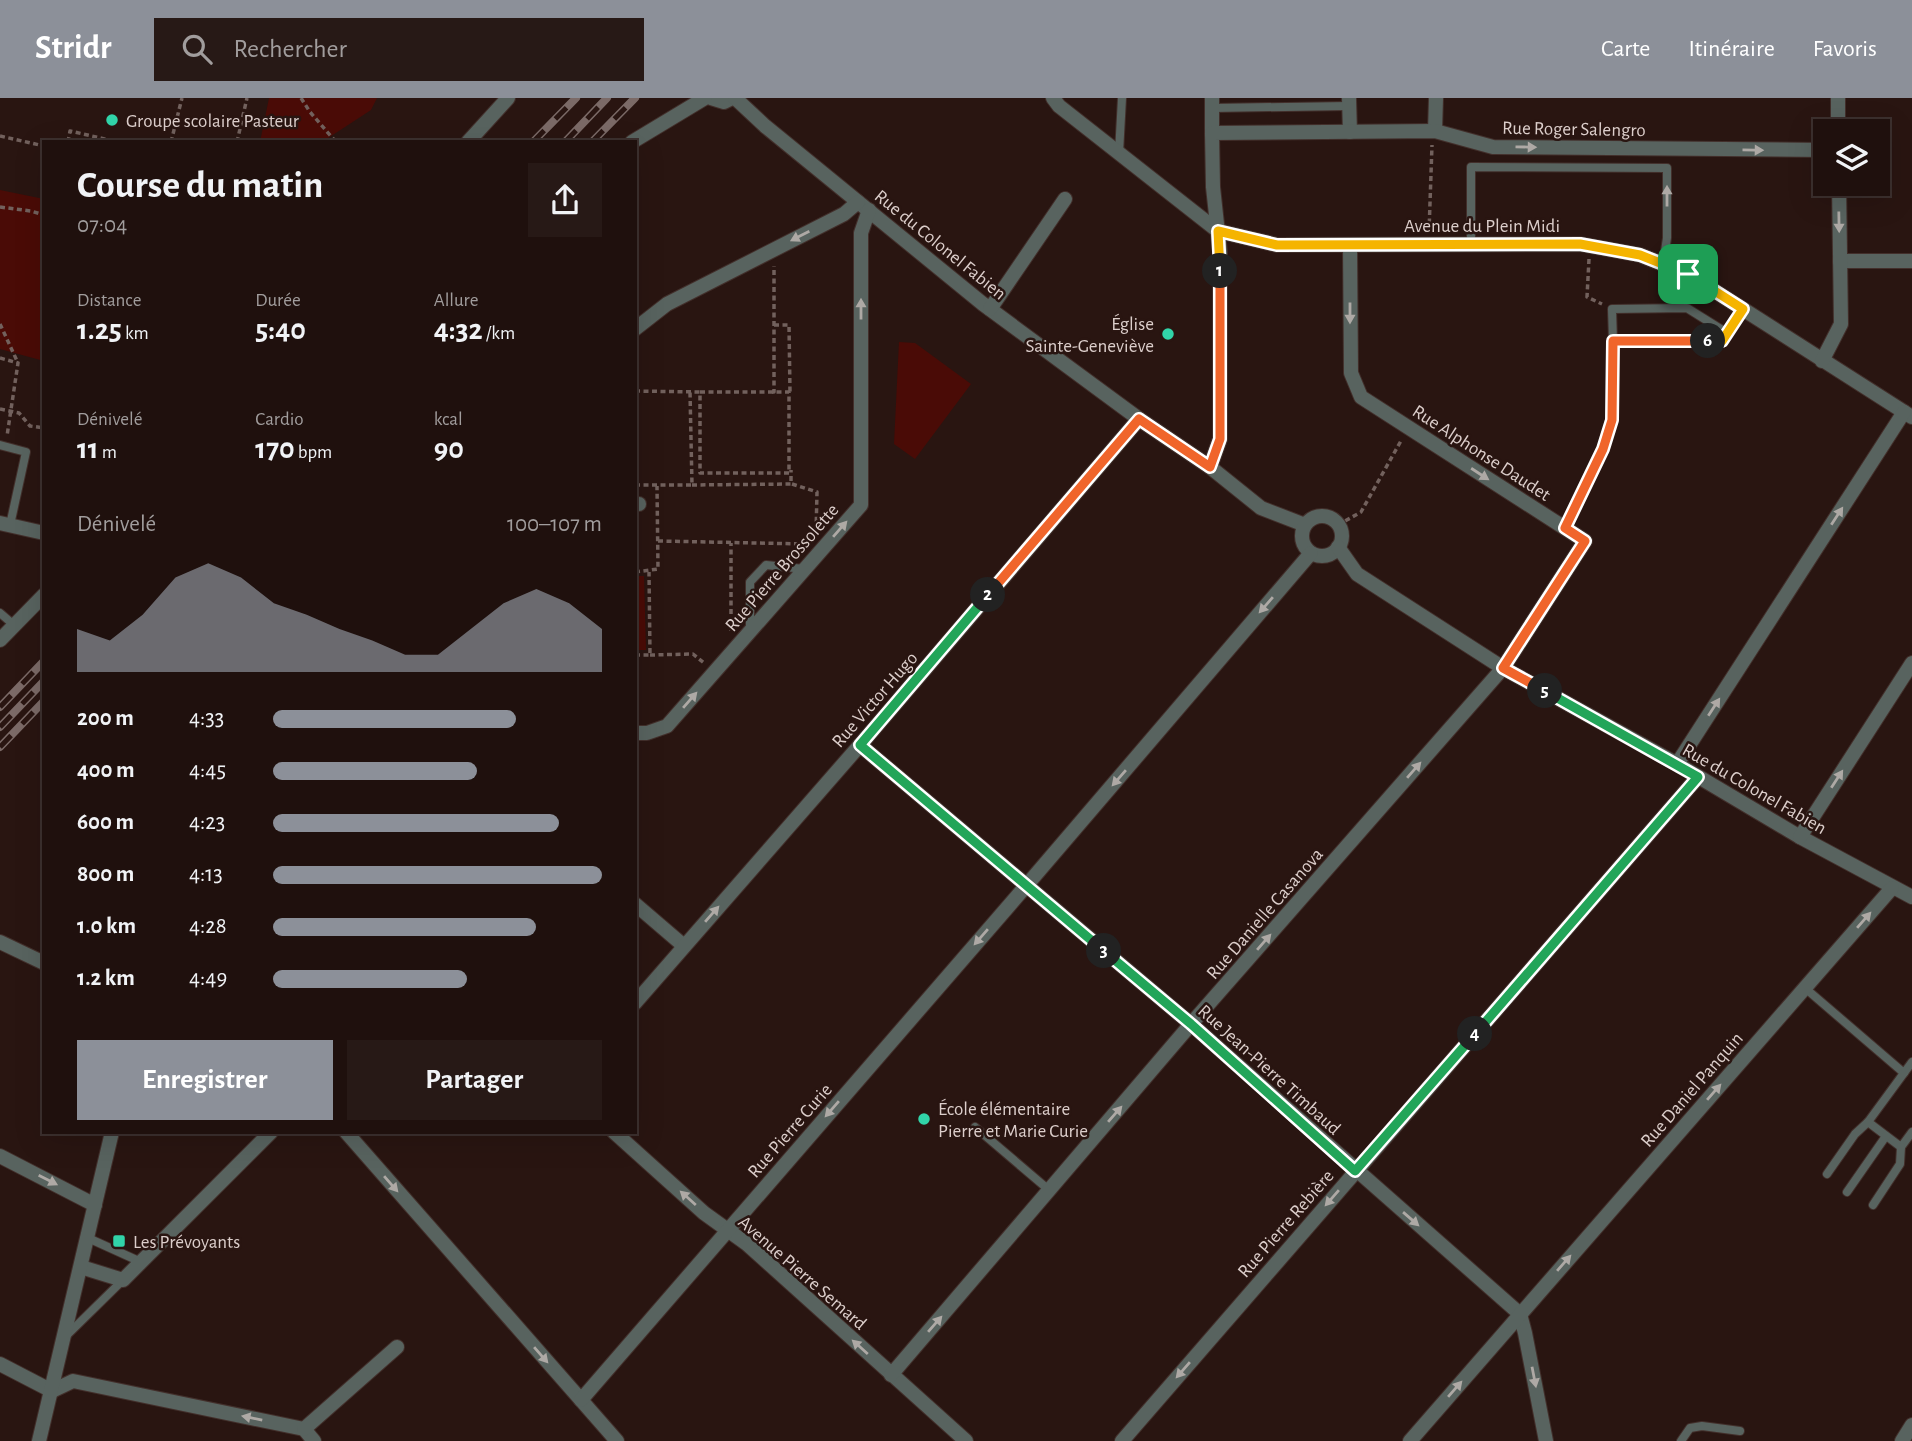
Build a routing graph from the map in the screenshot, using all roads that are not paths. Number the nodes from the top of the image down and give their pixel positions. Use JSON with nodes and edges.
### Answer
{"nodes":[{"id":1,"x":508,"y":98,"type":"edge"},
{"id":2,"x":705,"y":98,"type":"edge"},
{"id":3,"x":711,"y":98,"type":"edge"},
{"id":4,"x":734,"y":98,"type":"edge"},
{"id":5,"x":1053,"y":98,"type":"edge"},
{"id":6,"x":1122,"y":98,"type":"edge"},
{"id":7,"x":1436,"y":98,"type":"edge"},
{"id":8,"x":1838,"y":98,"type":"edge"},
{"id":9,"x":1349,"y":102,"type":"edge"},
{"id":10,"x":1212,"y":103,"type":"edge"},
{"id":11,"x":1838,"y":119,"type":"edge"},
{"id":12,"x":1350,"y":131,"type":"junction"},
{"id":13,"x":1435,"y":131,"type":"junction"},
{"id":14,"x":1212,"y":133,"type":"junction"},
{"id":15,"x":470,"y":140,"type":"edge"},
{"id":16,"x":635,"y":140,"type":"edge"},
{"id":17,"x":1813,"y":150,"type":"edge"},
{"id":18,"x":1119,"y":153,"type":"junction"},
{"id":19,"x":1839,"y":196,"type":"edge"},
{"id":20,"x":1065,"y":200,"type":"dead end"},
{"id":21,"x":864,"y":206,"type":"junction"},
{"id":22,"x":1218,"y":231,"type":"junction"},
{"id":23,"x":1471,"y":244,"type":"junction"},
{"id":24,"x":1350,"y":245,"type":"junction"},
{"id":25,"x":1840,"y":261,"type":"junction"},
{"id":26,"x":1912,"y":261,"type":"edge"},
{"id":27,"x":1663,"y":264,"type":"junction"},
{"id":28,"x":990,"y":309,"type":"junction"},
{"id":29,"x":1743,"y":309,"type":"junction"},
{"id":30,"x":637,"y":328,"type":"edge"},
{"id":31,"x":1727,"y":332,"type":"junction"},
{"id":32,"x":1822,"y":361,"type":"junction"},
{"id":33,"x":1908,"y":415,"type":"edge"},
{"id":34,"x":1139,"y":419,"type":"junction"},
{"id":35,"x":3,"y":446,"type":"edge"},
{"id":36,"x":1210,"y":467,"type":"junction"},
{"id":37,"x":5,"y":524,"type":"edge"},
{"id":38,"x":1305,"y":525,"type":"junction"},
{"id":39,"x":42,"y":533,"type":"edge"},
{"id":40,"x":1338,"y":547,"type":"junction"},
{"id":41,"x":1311,"y":553,"type":"junction"},
{"id":42,"x":804,"y":569,"type":"junction"},
{"id":43,"x":42,"y":596,"type":"edge"},
{"id":44,"x":0,"y":613,"type":"edge"},
{"id":45,"x":14,"y":625,"type":"junction"},
{"id":46,"x":750,"y":631,"type":"junction"},
{"id":47,"x":0,"y":640,"type":"edge"},
{"id":48,"x":1912,"y":663,"type":"edge"},
{"id":49,"x":1503,"y":668,"type":"junction"},
{"id":50,"x":637,"y":733,"type":"edge"},
{"id":51,"x":860,"y":745,"type":"junction"},
{"id":52,"x":1677,"y":764,"type":"junction"},
{"id":53,"x":1698,"y":777,"type":"junction"},
{"id":54,"x":1800,"y":837,"type":"junction"},
{"id":55,"x":1026,"y":886,"type":"junction"},
{"id":56,"x":1892,"y":888,"type":"junction"},
{"id":57,"x":1912,"y":897,"type":"edge"},
{"id":58,"x":637,"y":906,"type":"edge"},
{"id":59,"x":0,"y":942,"type":"edge"},
{"id":60,"x":684,"y":946,"type":"junction"},
{"id":61,"x":42,"y":961,"type":"edge"},
{"id":62,"x":1805,"y":988,"type":"junction"},
{"id":63,"x":637,"y":1001,"type":"edge"},
{"id":64,"x":1191,"y":1024,"type":"junction"},
{"id":65,"x":1912,"y":1062,"type":"edge"},
{"id":66,"x":1904,"y":1073,"type":"junction"},
{"id":67,"x":1868,"y":1122,"type":"junction"},
{"id":68,"x":975,"y":1127,"type":"dead end"},
{"id":69,"x":1912,"y":1132,"type":"edge"},
{"id":70,"x":112,"y":1134,"type":"edge"},
{"id":71,"x":269,"y":1134,"type":"edge"},
{"id":72,"x":348,"y":1134,"type":"edge"},
{"id":73,"x":616,"y":1134,"type":"edge"},
{"id":74,"x":1886,"y":1136,"type":"junction"},
{"id":75,"x":1901,"y":1147,"type":"junction"},
{"id":76,"x":0,"y":1156,"type":"edge"},
{"id":77,"x":1355,"y":1171,"type":"junction"},
{"id":78,"x":1827,"y":1174,"type":"dead end"},
{"id":79,"x":1049,"y":1190,"type":"junction"},
{"id":80,"x":1847,"y":1192,"type":"dead end"},
{"id":81,"x":95,"y":1205,"type":"junction"},
{"id":82,"x":1873,"y":1205,"type":"dead end"},
{"id":83,"x":726,"y":1231,"type":"junction"},
{"id":84,"x":88,"y":1238,"type":"junction"},
{"id":85,"x":141,"y":1262,"type":"junction"},
{"id":86,"x":81,"y":1267,"type":"junction"},
{"id":87,"x":123,"y":1280,"type":"junction"},
{"id":88,"x":1520,"y":1314,"type":"junction"},
{"id":89,"x":65,"y":1338,"type":"junction"},
{"id":90,"x":397,"y":1347,"type":"dead end"},
{"id":91,"x":0,"y":1364,"type":"edge"},
{"id":92,"x":891,"y":1376,"type":"junction"},
{"id":93,"x":52,"y":1391,"type":"junction"},
{"id":94,"x":580,"y":1400,"type":"junction"},
{"id":95,"x":304,"y":1429,"type":"junction"},
{"id":96,"x":1740,"y":1430,"type":"dead end"},
{"id":97,"x":39,"y":1441,"type":"edge"},
{"id":98,"x":314,"y":1441,"type":"edge"},
{"id":99,"x":617,"y":1441,"type":"edge"},
{"id":100,"x":966,"y":1441,"type":"edge"},
{"id":101,"x":1122,"y":1441,"type":"edge"},
{"id":102,"x":1410,"y":1441,"type":"edge"},
{"id":103,"x":1546,"y":1441,"type":"edge"},
{"id":104,"x":1681,"y":1441,"type":"edge"}],
"edges":[{"from":1,"to":15,"type":"street"},
{"from":2,"to":16,"type":"street"},
{"from":3,"to":4,"type":"street"},
{"from":4,"to":21,"type":"street","name":"Rue du Colonel Fabien"},
{"from":5,"to":18,"type":"street"},
{"from":6,"to":18,"type":"lane"},
{"from":7,"to":13,"type":"street"},
{"from":8,"to":11,"type":"street"},
{"from":9,"to":10,"type":"lane"},
{"from":9,"to":12,"type":"street"},
{"from":10,"to":14,"type":"street"},
{"from":12,"to":13,"type":"street","name":"Rue Roger Salengro"},
{"from":12,"to":14,"type":"street","name":"Rue Roger Salengro"},
{"from":13,"to":17,"type":"street","name":"Rue Roger Salengro","one_way":true},
{"from":14,"to":22,"type":"street"},
{"from":18,"to":22,"type":"street"},
{"from":19,"to":25,"type":"street","one_way":true},
{"from":20,"to":28,"type":"street"},
{"from":21,"to":28,"type":"street","name":"Rue du Colonel Fabien"},
{"from":21,"to":30,"type":"street","one_way":true},
{"from":42,"to":21,"type":"street","name":"Rue Pierre Brossolette","one_way":true},
{"from":22,"to":24,"type":"street","name":"Avenue du Plein Midi"},
{"from":22,"to":36,"type":"street"},
{"from":23,"to":24,"type":"street","name":"Avenue du Plein Midi"},
{"from":23,"to":27,"type":"street","name":"Avenue du Plein Midi"},
{"from":27,"to":23,"type":"lane","one_way":true},
{"from":24,"to":49,"type":"street","name":"Rue Alphonse Daudet","one_way":true},
{"from":25,"to":26,"type":"street"},
{"from":25,"to":32,"type":"street"},
{"from":27,"to":29,"type":"street","name":"Avenue du Plein Midi"},
{"from":28,"to":34,"type":"street","name":"Rue du Colonel Fabien"},
{"from":29,"to":31,"type":"lane"},
{"from":29,"to":32,"type":"street","name":"Avenue du Plein Midi"},
{"from":31,"to":31,"type":"lane"},
{"from":32,"to":33,"type":"street","name":"Avenue du Plein Midi"},
{"from":52,"to":33,"type":"street","one_way":true},
{"from":34,"to":36,"type":"street","name":"Rue du Colonel Fabien"},
{"from":34,"to":51,"type":"street","name":"Rue Victor Hugo"},
{"from":35,"to":37,"type":"lane"},
{"from":36,"to":38,"type":"street","name":"Rue du Colonel Fabien"},
{"from":37,"to":39,"type":"street"},
{"from":38,"to":40,"type":"street","name":"Rue du Colonel Fabien"},
{"from":38,"to":41,"type":"street"},
{"from":40,"to":41,"type":"street"},
{"from":40,"to":49,"type":"street","name":"Rue du Colonel Fabien"},
{"from":41,"to":55,"type":"street","name":"Rue Pierre Curie","one_way":true},
{"from":42,"to":46,"type":"street","name":"Rue Pierre Brossolette"},
{"from":42,"to":46,"type":"lane"},
{"from":43,"to":45,"type":"street"},
{"from":44,"to":45,"type":"lane"},
{"from":45,"to":47,"type":"street"},
{"from":50,"to":46,"type":"street","name":"Rue Pierre Brossolette","one_way":true},
{"from":54,"to":48,"type":"street","one_way":true},
{"from":49,"to":52,"type":"street","name":"Rue du Colonel Fabien"},
{"from":64,"to":49,"type":"street","name":"Rue Danielle Casanova","one_way":true},
{"from":51,"to":55,"type":"street","name":"Rue Jean-Pierre Timbaud"},
{"from":60,"to":51,"type":"street","name":"Rue Victor Hugo","one_way":true},
{"from":52,"to":53,"type":"street","name":"Rue du Colonel Fabien"},
{"from":53,"to":54,"type":"street","name":"Rue du Colonel Fabien"},
{"from":53,"to":77,"type":"street","name":"Rue Pierre Rebière"},
{"from":54,"to":56,"type":"street","name":"Rue du Colonel Fabien"},
{"from":55,"to":64,"type":"street","name":"Rue Jean-Pierre Timbaud"},
{"from":55,"to":83,"type":"street","name":"Rue Pierre Curie","one_way":true},
{"from":56,"to":57,"type":"street","name":"Rue du Colonel Fabien"},
{"from":62,"to":56,"type":"street","name":"Rue Daniel Panquin","one_way":true},
{"from":58,"to":60,"type":"street"},
{"from":59,"to":61,"type":"street"},
{"from":60,"to":63,"type":"street","name":"Rue Victor Hugo"},
{"from":62,"to":66,"type":"lane"},
{"from":88,"to":62,"type":"street","name":"Rue Daniel Panquin","one_way":true},
{"from":64,"to":77,"type":"street","name":"Rue Jean-Pierre Timbaud"},
{"from":79,"to":64,"type":"street","name":"Rue Danielle Casanova","one_way":true},
{"from":65,"to":66,"type":"lane"},
{"from":66,"to":67,"type":"lane"},
{"from":67,"to":74,"type":"lane"},
{"from":67,"to":78,"type":"lane"},
{"from":68,"to":79,"type":"lane"},
{"from":69,"to":75,"type":"lane"},
{"from":70,"to":81,"type":"street"},
{"from":71,"to":85,"type":"street"},
{"from":72,"to":94,"type":"street","one_way":true},
{"from":83,"to":73,"type":"street","name":"Avenue Pierre Semard","one_way":true},
{"from":74,"to":75,"type":"lane"},
{"from":74,"to":80,"type":"lane"},
{"from":75,"to":82,"type":"lane"},
{"from":76,"to":81,"type":"street","one_way":true},
{"from":77,"to":88,"type":"street","name":"Rue Jean-Pierre Timbaud","one_way":true},
{"from":77,"to":101,"type":"street","name":"Rue Pierre Rebière","one_way":true},
{"from":92,"to":79,"type":"street","name":"Rue Danielle Casanova","one_way":true},
{"from":81,"to":84,"type":"street"},
{"from":92,"to":83,"type":"street","name":"Avenue Pierre Semard","one_way":true},
{"from":83,"to":94,"type":"street","name":"Rue Pierre Curie"},
{"from":84,"to":85,"type":"lane"},
{"from":84,"to":86,"type":"street"},
{"from":85,"to":87,"type":"street"},
{"from":86,"to":87,"type":"street"},
{"from":86,"to":89,"type":"street"},
{"from":87,"to":89,"type":"lane"},
{"from":102,"to":88,"type":"street","name":"Rue Daniel Panquin","one_way":true},
{"from":88,"to":103,"type":"street","one_way":true},
{"from":89,"to":93,"type":"street"},
{"from":90,"to":95,"type":"street"},
{"from":91,"to":93,"type":"street"},
{"from":92,"to":100,"type":"street","name":"Avenue Pierre Semard"},
{"from":95,"to":93,"type":"street","one_way":true},
{"from":93,"to":97,"type":"street"},
{"from":94,"to":99,"type":"street"},
{"from":95,"to":98,"type":"street"},
{"from":96,"to":104,"type":"lane"}]}
